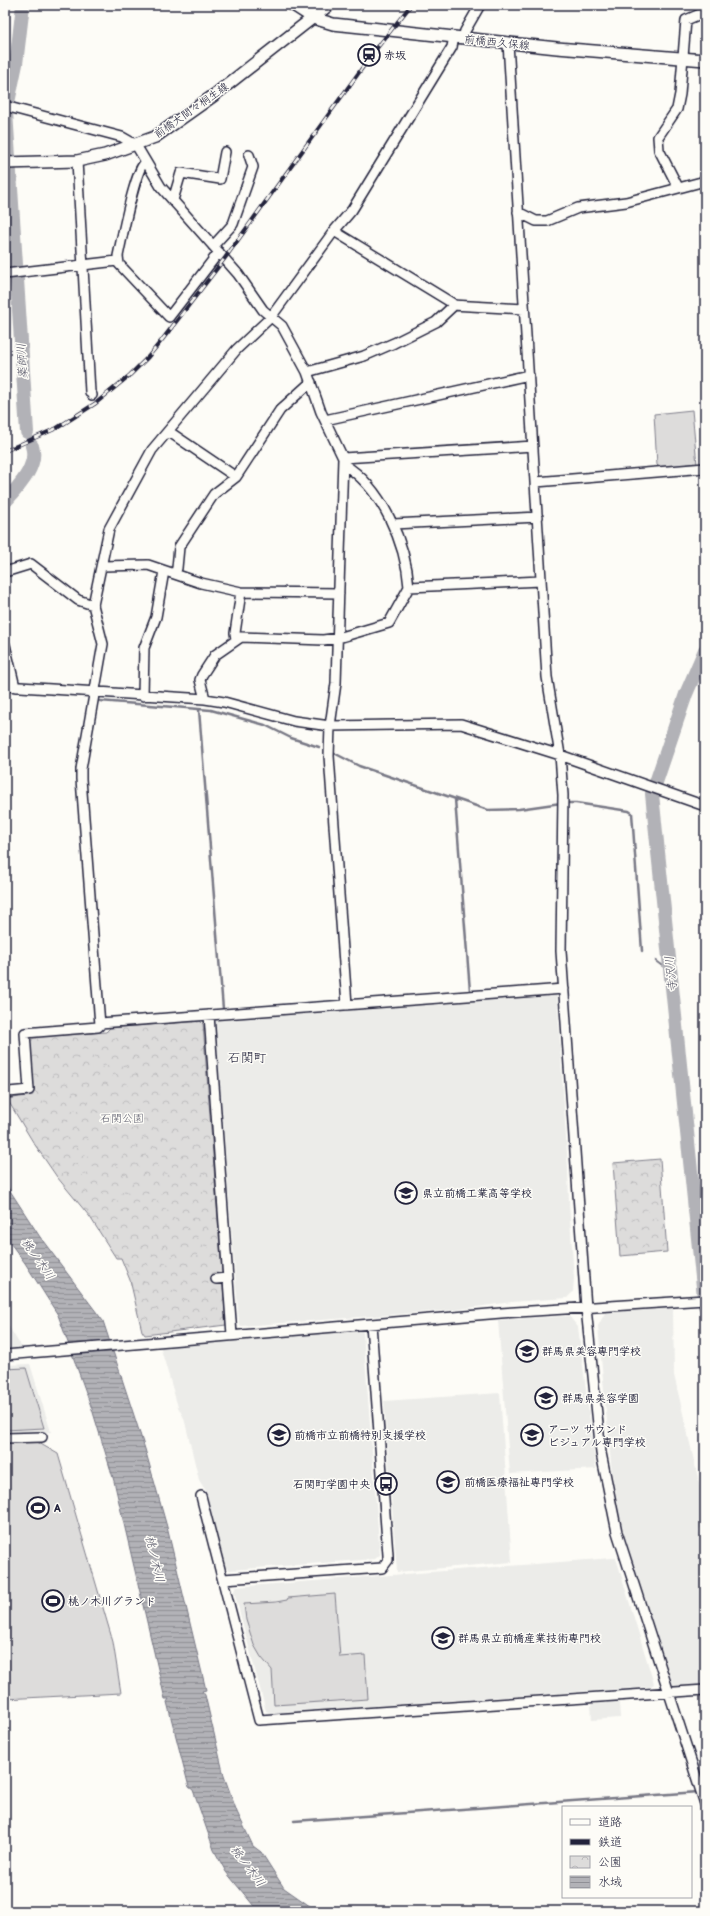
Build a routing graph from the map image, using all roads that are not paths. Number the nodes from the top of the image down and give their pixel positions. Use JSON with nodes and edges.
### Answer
{"nodes":[{"id":1,"x":293,"y":5,"type":"edge"},
{"id":2,"x":329,"y":5,"type":"edge"},
{"id":3,"x":480,"y":5,"type":"edge"},
{"id":4,"x":705,"y":12,"type":"edge"},
{"id":5,"x":313,"y":18,"type":"junction"},
{"id":6,"x":459,"y":37,"type":"junction"},
{"id":7,"x":508,"y":43,"type":"junction"},
{"id":8,"x":683,"y":58,"type":"junction"},
{"id":9,"x":705,"y":60,"type":"edge"},
{"id":10,"x":5,"y":106,"type":"edge"},
{"id":11,"x":136,"y":145,"type":"junction"},
{"id":12,"x":225,"y":152,"type":"dead end"},
{"id":13,"x":249,"y":155,"type":"dead end"},
{"id":14,"x":77,"y":160,"type":"junction"},
{"id":15,"x":146,"y":162,"type":"junction"},
{"id":16,"x":5,"y":163,"type":"edge"},
{"id":17,"x":705,"y":181,"type":"edge"},
{"id":18,"x":678,"y":187,"type":"junction"},
{"id":19,"x":173,"y":200,"type":"junction"},
{"id":20,"x":518,"y":212,"type":"junction"},
{"id":21,"x":334,"y":231,"type":"junction"},
{"id":22,"x":216,"y":249,"type":"junction"},
{"id":23,"x":117,"y":261,"type":"junction"},
{"id":24,"x":82,"y":266,"type":"junction"},
{"id":25,"x":5,"y":274,"type":"edge"},
{"id":26,"x":452,"y":305,"type":"junction"},
{"id":27,"x":524,"y":309,"type":"junction"},
{"id":28,"x":271,"y":317,"type":"junction"},
{"id":29,"x":307,"y":372,"type":"junction"},
{"id":30,"x":529,"y":375,"type":"junction"},
{"id":31,"x":311,"y":382,"type":"junction"},
{"id":32,"x":92,"y":395,"type":"dead end"},
{"id":33,"x":325,"y":420,"type":"junction"},
{"id":34,"x":168,"y":431,"type":"junction"},
{"id":35,"x":533,"y":446,"type":"junction"},
{"id":36,"x":343,"y":461,"type":"junction"},
{"id":37,"x":705,"y":468,"type":"edge"},
{"id":38,"x":236,"y":477,"type":"junction"},
{"id":39,"x":536,"y":482,"type":"junction"},
{"id":40,"x":538,"y":516,"type":"junction"},
{"id":41,"x":393,"y":524,"type":"junction"},
{"id":42,"x":102,"y":566,"type":"junction"},
{"id":43,"x":164,"y":570,"type":"junction"},
{"id":44,"x":5,"y":572,"type":"edge"},
{"id":45,"x":175,"y":574,"type":"junction"},
{"id":46,"x":541,"y":581,"type":"junction"},
{"id":47,"x":410,"y":587,"type":"junction"},
{"id":48,"x":241,"y":592,"type":"junction"},
{"id":49,"x":339,"y":593,"type":"junction"},
{"id":50,"x":93,"y":605,"type":"junction"},
{"id":51,"x":338,"y":638,"type":"junction"},
{"id":52,"x":236,"y":639,"type":"junction"},
{"id":53,"x":5,"y":645,"type":"edge"},
{"id":54,"x":5,"y":686,"type":"edge"},
{"id":55,"x":15,"y":687,"type":"junction"},
{"id":56,"x":94,"y":692,"type":"junction"},
{"id":57,"x":143,"y":696,"type":"junction"},
{"id":58,"x":205,"y":699,"type":"junction"},
{"id":59,"x":330,"y":726,"type":"junction"},
{"id":60,"x":560,"y":755,"type":"junction"},
{"id":61,"x":705,"y":806,"type":"edge"},
{"id":62,"x":564,"y":989,"type":"junction"},
{"id":63,"x":347,"y":1005,"type":"junction"},
{"id":64,"x":209,"y":1015,"type":"junction"},
{"id":65,"x":100,"y":1023,"type":"junction"},
{"id":66,"x":9,"y":1092,"type":"dead end"},
{"id":67,"x":228,"y":1278,"type":"junction"},
{"id":68,"x":216,"y":1279,"type":"dead end"},
{"id":69,"x":705,"y":1300,"type":"edge"},
{"id":70,"x":586,"y":1308,"type":"junction"},
{"id":71,"x":371,"y":1324,"type":"junction"},
{"id":72,"x":232,"y":1335,"type":"junction"},
{"id":73,"x":5,"y":1355,"type":"edge"},
{"id":74,"x":42,"y":1437,"type":"dead end"},
{"id":75,"x":5,"y":1438,"type":"edge"},
{"id":76,"x":201,"y":1496,"type":"dead end"},
{"id":77,"x":223,"y":1579,"type":"junction"},
{"id":78,"x":705,"y":1690,"type":"edge"},
{"id":79,"x":667,"y":1692,"type":"junction"},
{"id":80,"x":705,"y":1804,"type":"edge"}],
"edges":[{"from":1,"to":5,"type":"main road","name":"前橋西久保線"},
{"from":2,"to":5,"type":"main road","name":"前橋大間々桐生線"},
{"from":3,"to":6,"type":"street"},
{"from":4,"to":8,"type":"street"},
{"from":5,"to":6,"type":"main road","name":"前橋西久保線"},
{"from":5,"to":11,"type":"main road","name":"前橋大間々桐生線"},
{"from":6,"to":7,"type":"main road","name":"前橋西久保線"},
{"from":6,"to":21,"type":"street"},
{"from":7,"to":8,"type":"main road","name":"前橋西久保線"},
{"from":7,"to":20,"type":"street"},
{"from":8,"to":9,"type":"main road","name":"前橋西久保線"},
{"from":8,"to":18,"type":"street"},
{"from":10,"to":11,"type":"street"},
{"from":11,"to":14,"type":"main road","name":"前橋大間々桐生線"},
{"from":11,"to":15,"type":"street"},
{"from":12,"to":19,"type":"street"},
{"from":13,"to":22,"type":"street"},
{"from":14,"to":16,"type":"main road","name":"前橋大間々桐生線"},
{"from":14,"to":24,"type":"street"},
{"from":15,"to":19,"type":"street"},
{"from":15,"to":23,"type":"street"},
{"from":17,"to":18,"type":"street"},
{"from":18,"to":20,"type":"street"},
{"from":19,"to":22,"type":"street"},
{"from":20,"to":27,"type":"street"},
{"from":21,"to":26,"type":"street"},
{"from":21,"to":28,"type":"street"},
{"from":22,"to":23,"type":"street"},
{"from":22,"to":28,"type":"street"},
{"from":23,"to":24,"type":"street"},
{"from":24,"to":25,"type":"street"},
{"from":24,"to":32,"type":"street"},
{"from":26,"to":27,"type":"street"},
{"from":26,"to":29,"type":"street"},
{"from":27,"to":30,"type":"street"},
{"from":28,"to":29,"type":"street"},
{"from":28,"to":34,"type":"street"},
{"from":29,"to":31,"type":"street"},
{"from":30,"to":33,"type":"street"},
{"from":30,"to":35,"type":"street"},
{"from":31,"to":33,"type":"street"},
{"from":31,"to":38,"type":"street"},
{"from":33,"to":36,"type":"street"},
{"from":34,"to":38,"type":"street"},
{"from":34,"to":42,"type":"street"},
{"from":35,"to":36,"type":"street"},
{"from":35,"to":39,"type":"street"},
{"from":36,"to":41,"type":"street"},
{"from":36,"to":49,"type":"street"},
{"from":37,"to":39,"type":"street"},
{"from":38,"to":45,"type":"street"},
{"from":39,"to":40,"type":"street"},
{"from":40,"to":41,"type":"street"},
{"from":40,"to":46,"type":"street"},
{"from":41,"to":47,"type":"street"},
{"from":42,"to":43,"type":"street"},
{"from":42,"to":50,"type":"street"},
{"from":43,"to":45,"type":"street"},
{"from":43,"to":57,"type":"street"},
{"from":44,"to":50,"type":"street"},
{"from":45,"to":48,"type":"street"},
{"from":46,"to":47,"type":"street"},
{"from":46,"to":60,"type":"street"},
{"from":47,"to":51,"type":"street"},
{"from":48,"to":49,"type":"street"},
{"from":48,"to":52,"type":"street"},
{"from":49,"to":51,"type":"street"},
{"from":50,"to":56,"type":"street"},
{"from":51,"to":52,"type":"street"},
{"from":51,"to":59,"type":"street"},
{"from":52,"to":58,"type":"street"},
{"from":53,"to":55,"type":"street"},
{"from":54,"to":55,"type":"street"},
{"from":55,"to":56,"type":"street"},
{"from":56,"to":57,"type":"street"},
{"from":56,"to":65,"type":"street"},
{"from":57,"to":58,"type":"street"},
{"from":58,"to":59,"type":"street"},
{"from":59,"to":60,"type":"street"},
{"from":59,"to":63,"type":"street"},
{"from":60,"to":61,"type":"street"},
{"from":60,"to":62,"type":"street"},
{"from":62,"to":63,"type":"street"},
{"from":62,"to":70,"type":"street"},
{"from":63,"to":64,"type":"street"},
{"from":64,"to":65,"type":"street"},
{"from":64,"to":67,"type":"street"},
{"from":65,"to":66,"type":"street"},
{"from":67,"to":68,"type":"street"},
{"from":67,"to":72,"type":"street"},
{"from":69,"to":70,"type":"street"},
{"from":70,"to":71,"type":"street"},
{"from":70,"to":79,"type":"street"},
{"from":71,"to":72,"type":"street"},
{"from":71,"to":77,"type":"street"},
{"from":72,"to":73,"type":"street"},
{"from":74,"to":75,"type":"street"},
{"from":76,"to":77,"type":"street"},
{"from":77,"to":79,"type":"street"},
{"from":78,"to":79,"type":"street"},
{"from":79,"to":80,"type":"street"}]}
